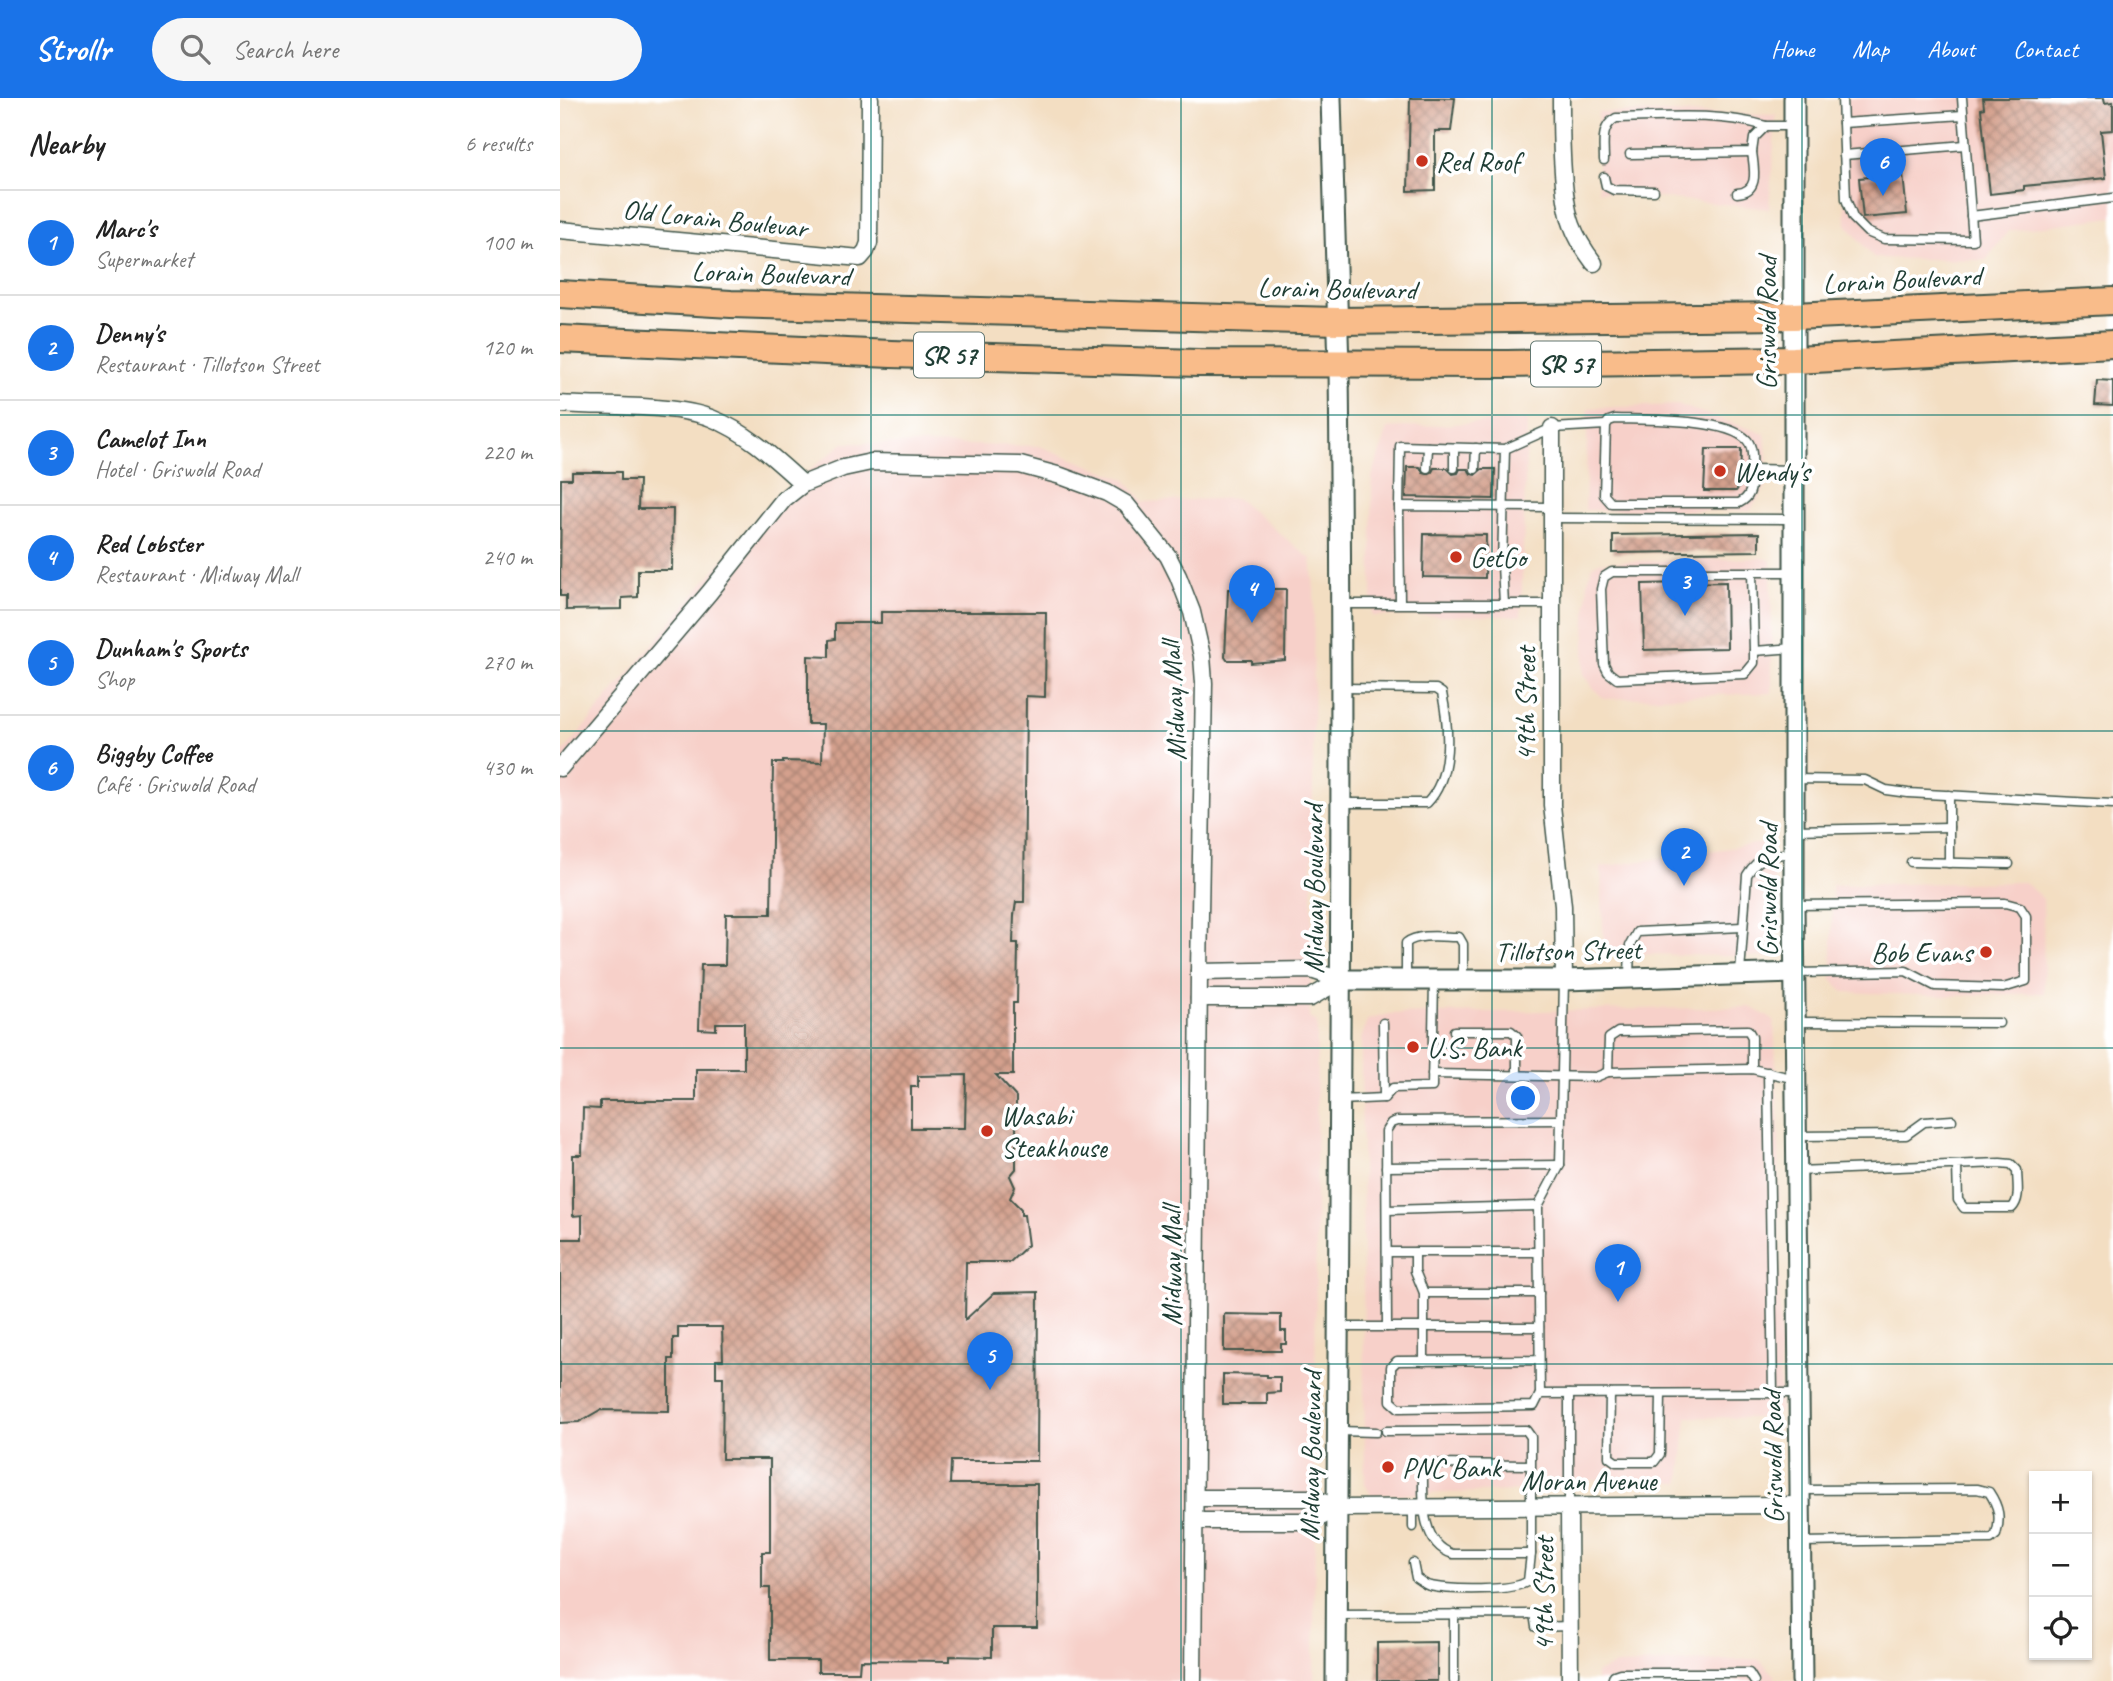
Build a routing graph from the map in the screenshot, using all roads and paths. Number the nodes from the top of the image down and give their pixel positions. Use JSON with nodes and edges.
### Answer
{"nodes":[{"id":1,"x":870,"y":98,"type":"edge"},
{"id":2,"x":1331,"y":98,"type":"edge"},
{"id":3,"x":1561,"y":98,"type":"edge"},
{"id":4,"x":1794,"y":98,"type":"edge"},
{"id":5,"x":1842,"y":98,"type":"edge"},
{"id":6,"x":1962,"y":98,"type":"edge"},
{"id":7,"x":1963,"y":115,"type":"junction"},
{"id":8,"x":1843,"y":123,"type":"junction"},
{"id":9,"x":1794,"y":125,"type":"junction"},
{"id":10,"x":1766,"y":126,"type":"junction"},
{"id":11,"x":1965,"y":145,"type":"junction"},
{"id":12,"x":1752,"y":152,"type":"junction"},
{"id":13,"x":1630,"y":154,"type":"dead end"},
{"id":14,"x":1844,"y":155,"type":"junction"},
{"id":15,"x":1604,"y":160,"type":"dead end"},
{"id":16,"x":1604,"y":177,"type":"dead end"},
{"id":17,"x":1654,"y":191,"type":"dead end"},
{"id":18,"x":1737,"y":193,"type":"dead end"},
{"id":19,"x":2113,"y":198,"type":"edge"},
{"id":20,"x":1971,"y":216,"type":"junction"},
{"id":21,"x":560,"y":230,"type":"edge"},
{"id":22,"x":1594,"y":263,"type":"dead end"},
{"id":23,"x":560,"y":294,"type":"edge"},
{"id":24,"x":2113,"y":301,"type":"edge"},
{"id":25,"x":1794,"y":316,"type":"junction"},
{"id":26,"x":1337,"y":321,"type":"junction"},
{"id":27,"x":560,"y":339,"type":"edge"},
{"id":28,"x":2113,"y":344,"type":"edge"},
{"id":29,"x":1794,"y":360,"type":"junction"},
{"id":30,"x":1339,"y":364,"type":"junction"},
{"id":31,"x":560,"y":404,"type":"edge"},
{"id":32,"x":1606,"y":425,"type":"junction"},
{"id":33,"x":1552,"y":428,"type":"junction"},
{"id":34,"x":1428,"y":447,"type":"junction"},
{"id":35,"x":1454,"y":448,"type":"junction"},
{"id":36,"x":1476,"y":448,"type":"junction"},
{"id":37,"x":1505,"y":449,"type":"junction"},
{"id":38,"x":1427,"y":468,"type":"dead end"},
{"id":39,"x":1454,"y":468,"type":"dead end"},
{"id":40,"x":1752,"y":468,"type":"junction"},
{"id":41,"x":1475,"y":469,"type":"dead end"},
{"id":42,"x":1794,"y":470,"type":"junction"},
{"id":43,"x":803,"y":484,"type":"junction"},
{"id":44,"x":1399,"y":506,"type":"junction"},
{"id":45,"x":1505,"y":506,"type":"junction"},
{"id":46,"x":1551,"y":513,"type":"junction"},
{"id":47,"x":1794,"y":519,"type":"junction"},
{"id":48,"x":1752,"y":572,"type":"junction"},
{"id":49,"x":1794,"y":572,"type":"junction"},
{"id":50,"x":1400,"y":603,"type":"junction"},
{"id":51,"x":1340,"y":604,"type":"junction"},
{"id":52,"x":1504,"y":604,"type":"junction"},
{"id":53,"x":1551,"y":604,"type":"junction"},
{"id":54,"x":1794,"y":648,"type":"junction"},
{"id":55,"x":1754,"y":651,"type":"junction"},
{"id":56,"x":1340,"y":688,"type":"junction"},
{"id":57,"x":560,"y":768,"type":"edge"},
{"id":58,"x":1794,"y":779,"type":"junction"},
{"id":59,"x":1949,"y":795,"type":"junction"},
{"id":60,"x":1341,"y":803,"type":"junction"},
{"id":61,"x":2113,"y":804,"type":"edge"},
{"id":62,"x":1949,"y":827,"type":"junction"},
{"id":63,"x":1794,"y":830,"type":"junction"},
{"id":64,"x":1794,"y":853,"type":"junction"},
{"id":65,"x":1911,"y":862,"type":"dead end"},
{"id":66,"x":1949,"y":863,"type":"junction"},
{"id":67,"x":2009,"y":864,"type":"dead end"},
{"id":68,"x":1794,"y":905,"type":"junction"},
{"id":69,"x":1742,"y":927,"type":"junction"},
{"id":70,"x":1199,"y":972,"type":"junction"},
{"id":71,"x":1795,"y":974,"type":"junction"},
{"id":72,"x":1740,"y":975,"type":"junction"},
{"id":73,"x":1628,"y":978,"type":"junction"},
{"id":74,"x":1340,"y":980,"type":"junction"},
{"id":75,"x":1406,"y":980,"type":"junction"},
{"id":76,"x":1434,"y":980,"type":"junction"},
{"id":77,"x":1464,"y":980,"type":"junction"},
{"id":78,"x":1564,"y":980,"type":"junction"},
{"id":79,"x":1199,"y":998,"type":"junction"},
{"id":80,"x":1796,"y":1022,"type":"junction"},
{"id":81,"x":1383,"y":1023,"type":"dead end"},
{"id":82,"x":1999,"y":1023,"type":"dead end"},
{"id":83,"x":1454,"y":1031,"type":"dead end"},
{"id":84,"x":1752,"y":1069,"type":"junction"},
{"id":85,"x":1608,"y":1072,"type":"junction"},
{"id":86,"x":1768,"y":1072,"type":"junction"},
{"id":87,"x":1432,"y":1074,"type":"junction"},
{"id":88,"x":1517,"y":1075,"type":"junction"},
{"id":89,"x":1560,"y":1076,"type":"junction"},
{"id":90,"x":1796,"y":1079,"type":"junction"},
{"id":91,"x":1384,"y":1098,"type":"junction"},
{"id":92,"x":1340,"y":1100,"type":"junction"},
{"id":93,"x":1560,"y":1120,"type":"junction"},
{"id":94,"x":1952,"y":1120,"type":"dead end"},
{"id":95,"x":1797,"y":1136,"type":"junction"},
{"id":96,"x":1560,"y":1165,"type":"junction"},
{"id":97,"x":1957,"y":1165,"type":"junction"},
{"id":98,"x":1386,"y":1167,"type":"junction"},
{"id":99,"x":1797,"y":1171,"type":"junction"},
{"id":100,"x":1538,"y":1206,"type":"junction"},
{"id":101,"x":1387,"y":1210,"type":"junction"},
{"id":102,"x":1387,"y":1252,"type":"junction"},
{"id":103,"x":1415,"y":1252,"type":"junction"},
{"id":104,"x":1538,"y":1252,"type":"junction"},
{"id":105,"x":1424,"y":1293,"type":"junction"},
{"id":106,"x":1539,"y":1293,"type":"junction"},
{"id":107,"x":1340,"y":1327,"type":"junction"},
{"id":108,"x":1387,"y":1327,"type":"junction"},
{"id":109,"x":1423,"y":1327,"type":"junction"},
{"id":110,"x":1539,"y":1327,"type":"junction"},
{"id":111,"x":1539,"y":1360,"type":"junction"},
{"id":112,"x":1424,"y":1361,"type":"junction"},
{"id":113,"x":1799,"y":1392,"type":"junction"},
{"id":114,"x":1773,"y":1393,"type":"junction"},
{"id":115,"x":1540,"y":1394,"type":"junction"},
{"id":116,"x":1569,"y":1394,"type":"junction"},
{"id":117,"x":1610,"y":1394,"type":"junction"},
{"id":118,"x":1661,"y":1394,"type":"junction"},
{"id":119,"x":1338,"y":1432,"type":"junction"},
{"id":120,"x":1531,"y":1465,"type":"junction"},
{"id":121,"x":1196,"y":1498,"type":"junction"},
{"id":122,"x":1800,"y":1498,"type":"junction"},
{"id":123,"x":1531,"y":1507,"type":"junction"},
{"id":124,"x":1569,"y":1507,"type":"junction"},
{"id":125,"x":1337,"y":1508,"type":"junction"},
{"id":126,"x":1418,"y":1508,"type":"junction"},
{"id":127,"x":1195,"y":1521,"type":"junction"},
{"id":128,"x":1413,"y":1527,"type":"dead end"},
{"id":129,"x":1801,"y":1542,"type":"junction"},
{"id":130,"x":1531,"y":1554,"type":"junction"},
{"id":131,"x":1413,"y":1563,"type":"dead end"},
{"id":132,"x":1454,"y":1614,"type":"junction"},
{"id":133,"x":1336,"y":1615,"type":"junction"},
{"id":134,"x":1570,"y":1626,"type":"junction"},
{"id":135,"x":1651,"y":1677,"type":"edge"},
{"id":136,"x":1613,"y":1678,"type":"edge"},
{"id":137,"x":1193,"y":1681,"type":"edge"},
{"id":138,"x":1336,"y":1681,"type":"edge"},
{"id":139,"x":1454,"y":1681,"type":"edge"},
{"id":140,"x":1570,"y":1681,"type":"edge"},
{"id":141,"x":1754,"y":1681,"type":"edge"},
{"id":142,"x":1802,"y":1681,"type":"edge"}],
"edges":[{"from":1,"to":21,"type":"street","name":"Old Lorain Boulevar"},
{"from":2,"to":26,"type":"street","name":"Midway Boulevard"},
{"from":3,"to":22,"type":"street"},
{"from":4,"to":9,"type":"street","name":"Griswold Road"},
{"from":5,"to":8,"type":"lane"},
{"from":6,"to":7,"type":"lane"},
{"from":7,"to":8,"type":"lane"},
{"from":7,"to":11,"type":"lane"},
{"from":8,"to":14,"type":"lane"},
{"from":9,"to":10,"type":"lane"},
{"from":9,"to":25,"type":"street","name":"Griswold Road"},
{"from":10,"to":12,"type":"lane"},
{"from":10,"to":15,"type":"lane"},
{"from":11,"to":14,"type":"lane"},
{"from":11,"to":20,"type":"lane"},
{"from":12,"to":13,"type":"lane"},
{"from":12,"to":18,"type":"lane"},
{"from":14,"to":20,"type":"lane"},
{"from":16,"to":17,"type":"lane"},
{"from":19,"to":20,"type":"lane"},
{"from":23,"to":26,"type":"highway","name":"Lorain Boulevard","number":"SR 57"},
{"from":24,"to":25,"type":"highway","name":"Lorain Boulevard","number":"SR 57"},
{"from":25,"to":26,"type":"highway","name":"Lorain Boulevard","number":"SR 57"},
{"from":25,"to":29,"type":"street","name":"Griswold Road"},
{"from":26,"to":30,"type":"street","name":"Midway Boulevard"},
{"from":27,"to":30,"type":"highway","number":"SR 57"},
{"from":28,"to":29,"type":"highway","number":"SR 57"},
{"from":29,"to":30,"type":"highway","number":"SR 57"},
{"from":29,"to":42,"type":"street","name":"Griswold Road"},
{"from":30,"to":51,"type":"street","name":"Midway Boulevard"},
{"from":31,"to":43,"type":"street"},
{"from":32,"to":33,"type":"lane"},
{"from":32,"to":40,"type":"lane"},
{"from":32,"to":40,"type":"lane"},
{"from":33,"to":37,"type":"lane"},
{"from":33,"to":46,"type":"street","name":"49th Street"},
{"from":34,"to":35,"type":"lane"},
{"from":34,"to":38,"type":"lane"},
{"from":34,"to":44,"type":"lane"},
{"from":35,"to":36,"type":"lane"},
{"from":35,"to":39,"type":"lane"},
{"from":36,"to":37,"type":"lane"},
{"from":36,"to":41,"type":"lane"},
{"from":37,"to":45,"type":"lane"},
{"from":40,"to":42,"type":"lane"},
{"from":42,"to":47,"type":"street","name":"Griswold Road"},
{"from":43,"to":57,"type":"street","name":"Midway Mall"},
{"from":43,"to":70,"type":"street","name":"Midway Mall"},
{"from":44,"to":45,"type":"lane"},
{"from":44,"to":50,"type":"lane"},
{"from":45,"to":46,"type":"lane"},
{"from":45,"to":52,"type":"lane"},
{"from":46,"to":47,"type":"lane"},
{"from":46,"to":53,"type":"street","name":"49th Street"},
{"from":47,"to":49,"type":"street","name":"Griswold Road"},
{"from":48,"to":49,"type":"lane"},
{"from":48,"to":55,"type":"lane"},
{"from":48,"to":55,"type":"lane"},
{"from":49,"to":54,"type":"street","name":"Griswold Road"},
{"from":50,"to":51,"type":"lane"},
{"from":50,"to":52,"type":"lane"},
{"from":51,"to":56,"type":"street","name":"Midway Boulevard"},
{"from":52,"to":53,"type":"lane"},
{"from":53,"to":78,"type":"street","name":"49th Street"},
{"from":54,"to":55,"type":"lane"},
{"from":54,"to":58,"type":"street","name":"Griswold Road"},
{"from":56,"to":60,"type":"street","name":"Midway Boulevard"},
{"from":56,"to":60,"type":"lane"},
{"from":58,"to":59,"type":"lane"},
{"from":58,"to":63,"type":"street","name":"Griswold Road"},
{"from":59,"to":61,"type":"lane"},
{"from":59,"to":62,"type":"lane"},
{"from":60,"to":74,"type":"street","name":"Midway Boulevard"},
{"from":62,"to":63,"type":"lane"},
{"from":62,"to":66,"type":"lane"},
{"from":63,"to":64,"type":"street","name":"Griswold Road"},
{"from":64,"to":68,"type":"street","name":"Griswold Road"},
{"from":64,"to":69,"type":"lane"},
{"from":65,"to":66,"type":"lane"},
{"from":66,"to":67,"type":"lane"},
{"from":68,"to":71,"type":"street","name":"Griswold Road"},
{"from":68,"to":71,"type":"lane"},
{"from":69,"to":72,"type":"lane"},
{"from":69,"to":73,"type":"lane"},
{"from":70,"to":74,"type":"street","name":"Tillotson Street"},
{"from":70,"to":79,"type":"street","name":"Midway Mall"},
{"from":71,"to":72,"type":"street","name":"Tillotson Street"},
{"from":71,"to":80,"type":"street","name":"Griswold Road"},
{"from":72,"to":73,"type":"street","name":"Tillotson Street"},
{"from":73,"to":78,"type":"street","name":"Tillotson Street"},
{"from":74,"to":75,"type":"street","name":"Tillotson Street"},
{"from":74,"to":79,"type":"street"},
{"from":74,"to":92,"type":"street","name":"Midway Boulevard"},
{"from":75,"to":76,"type":"street","name":"Tillotson Street"},
{"from":75,"to":77,"type":"lane"},
{"from":76,"to":77,"type":"street","name":"Tillotson Street"},
{"from":76,"to":87,"type":"lane"},
{"from":77,"to":78,"type":"street","name":"Tillotson Street"},
{"from":78,"to":89,"type":"lane"},
{"from":79,"to":121,"type":"street","name":"Midway Mall"},
{"from":80,"to":82,"type":"lane"},
{"from":80,"to":90,"type":"street","name":"Griswold Road"},
{"from":81,"to":91,"type":"lane"},
{"from":83,"to":88,"type":"lane"},
{"from":84,"to":85,"type":"lane"},
{"from":84,"to":85,"type":"lane"},
{"from":84,"to":86,"type":"lane"},
{"from":85,"to":89,"type":"lane"},
{"from":86,"to":90,"type":"lane"},
{"from":86,"to":114,"type":"lane"},
{"from":87,"to":88,"type":"lane"},
{"from":87,"to":91,"type":"lane"},
{"from":88,"to":89,"type":"lane"},
{"from":89,"to":93,"type":"lane"},
{"from":90,"to":95,"type":"street","name":"Griswold Road"},
{"from":91,"to":92,"type":"lane"},
{"from":92,"to":107,"type":"street","name":"Midway Boulevard"},
{"from":93,"to":96,"type":"lane"},
{"from":93,"to":98,"type":"lane"},
{"from":94,"to":95,"type":"lane"},
{"from":95,"to":99,"type":"street","name":"Griswold Road"},
{"from":96,"to":98,"type":"lane"},
{"from":96,"to":100,"type":"lane"},
{"from":97,"to":97,"type":"lane"},
{"from":97,"to":99,"type":"lane"},
{"from":98,"to":101,"type":"lane"},
{"from":99,"to":113,"type":"street","name":"Griswold Road"},
{"from":100,"to":101,"type":"lane"},
{"from":100,"to":104,"type":"lane"},
{"from":101,"to":102,"type":"lane"},
{"from":102,"to":103,"type":"lane"},
{"from":102,"to":108,"type":"lane"},
{"from":103,"to":104,"type":"lane"},
{"from":103,"to":105,"type":"lane"},
{"from":104,"to":106,"type":"lane"},
{"from":105,"to":106,"type":"lane"},
{"from":105,"to":109,"type":"lane"},
{"from":106,"to":110,"type":"lane"},
{"from":107,"to":108,"type":"lane"},
{"from":107,"to":119,"type":"street","name":"Midway Boulevard"},
{"from":108,"to":109,"type":"lane"},
{"from":109,"to":110,"type":"lane"},
{"from":109,"to":112,"type":"lane"},
{"from":110,"to":111,"type":"lane"},
{"from":111,"to":112,"type":"lane"},
{"from":111,"to":115,"type":"lane"},
{"from":112,"to":115,"type":"lane"},
{"from":113,"to":114,"type":"lane"},
{"from":113,"to":122,"type":"street","name":"Griswold Road"},
{"from":114,"to":118,"type":"lane"},
{"from":115,"to":116,"type":"lane"},
{"from":116,"to":117,"type":"lane"},
{"from":116,"to":124,"type":"lane"},
{"from":117,"to":118,"type":"lane"},
{"from":117,"to":118,"type":"lane"},
{"from":119,"to":120,"type":"lane"},
{"from":119,"to":125,"type":"street","name":"Midway Boulevard"},
{"from":120,"to":123,"type":"lane"},
{"from":120,"to":126,"type":"lane"},
{"from":121,"to":125,"type":"street","name":"Moran Avenue"},
{"from":121,"to":127,"type":"street","name":"Midway Mall"},
{"from":122,"to":124,"type":"street","name":"Moran Avenue"},
{"from":122,"to":129,"type":"street","name":"Griswold Road"},
{"from":122,"to":129,"type":"lane"},
{"from":123,"to":124,"type":"street","name":"Moran Avenue"},
{"from":123,"to":126,"type":"street","name":"Moran Avenue"},
{"from":123,"to":130,"type":"lane"},
{"from":124,"to":134,"type":"street","name":"49th Street"},
{"from":125,"to":126,"type":"street","name":"Moran Avenue"},
{"from":125,"to":127,"type":"street","name":"Moran Avenue"},
{"from":125,"to":133,"type":"street","name":"Midway Boulevard"},
{"from":126,"to":128,"type":"lane"},
{"from":126,"to":130,"type":"lane"},
{"from":127,"to":137,"type":"street"},
{"from":129,"to":142,"type":"street","name":"Griswold Road"},
{"from":130,"to":131,"type":"lane"},
{"from":132,"to":133,"type":"lane"},
{"from":132,"to":134,"type":"lane"},
{"from":132,"to":139,"type":"lane"},
{"from":133,"to":138,"type":"street","name":"Midway Boulevard"},
{"from":134,"to":140,"type":"street","name":"49th Street"},
{"from":135,"to":136,"type":"lane"},
{"from":135,"to":141,"type":"lane"}]}
